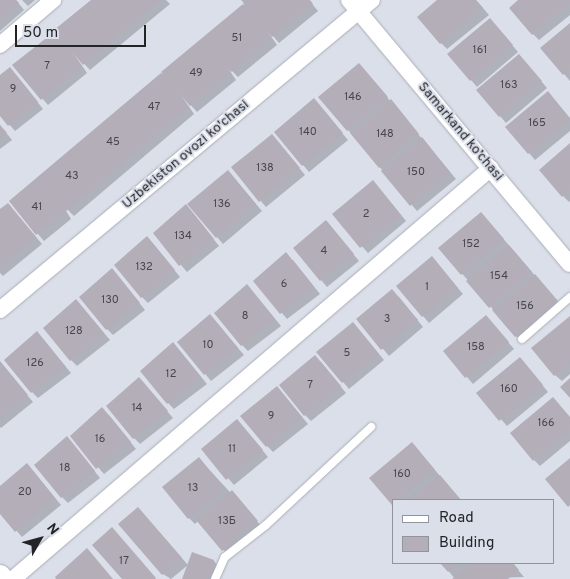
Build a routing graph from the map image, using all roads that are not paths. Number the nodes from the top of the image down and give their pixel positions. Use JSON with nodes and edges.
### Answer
{"nodes":[{"id":1,"x":53,"y":0,"type":"edge"},
{"id":2,"x":372,"y":0,"type":"edge"},
{"id":3,"x":354,"y":6,"type":"edge"},
{"id":4,"x":0,"y":45,"type":"edge"},
{"id":5,"x":492,"y":168,"type":"junction"},
{"id":6,"x":570,"y":264,"type":"edge"},
{"id":7,"x":570,"y":297,"type":"edge"},
{"id":8,"x":0,"y":310,"type":"edge"},
{"id":9,"x":522,"y":339,"type":"dead end"},
{"id":10,"x":371,"y":427,"type":"dead end"},
{"id":11,"x":13,"y":579,"type":"edge"},
{"id":12,"x":215,"y":579,"type":"edge"}],
"edges":[{"from":1,"to":4,"type":"street"},
{"from":2,"to":3,"type":"street","name":"Uzbekiston ovozi ko'chasi"},
{"from":3,"to":5,"type":"street","name":"Samarkand ko’chasi"},
{"from":3,"to":8,"type":"street","name":"Uzbekiston ovozi ko'chasi"},
{"from":5,"to":6,"type":"street","name":"Samarkand ko’chasi"},
{"from":5,"to":11,"type":"street"},
{"from":7,"to":9,"type":"lane"},
{"from":10,"to":12,"type":"lane"}]}
